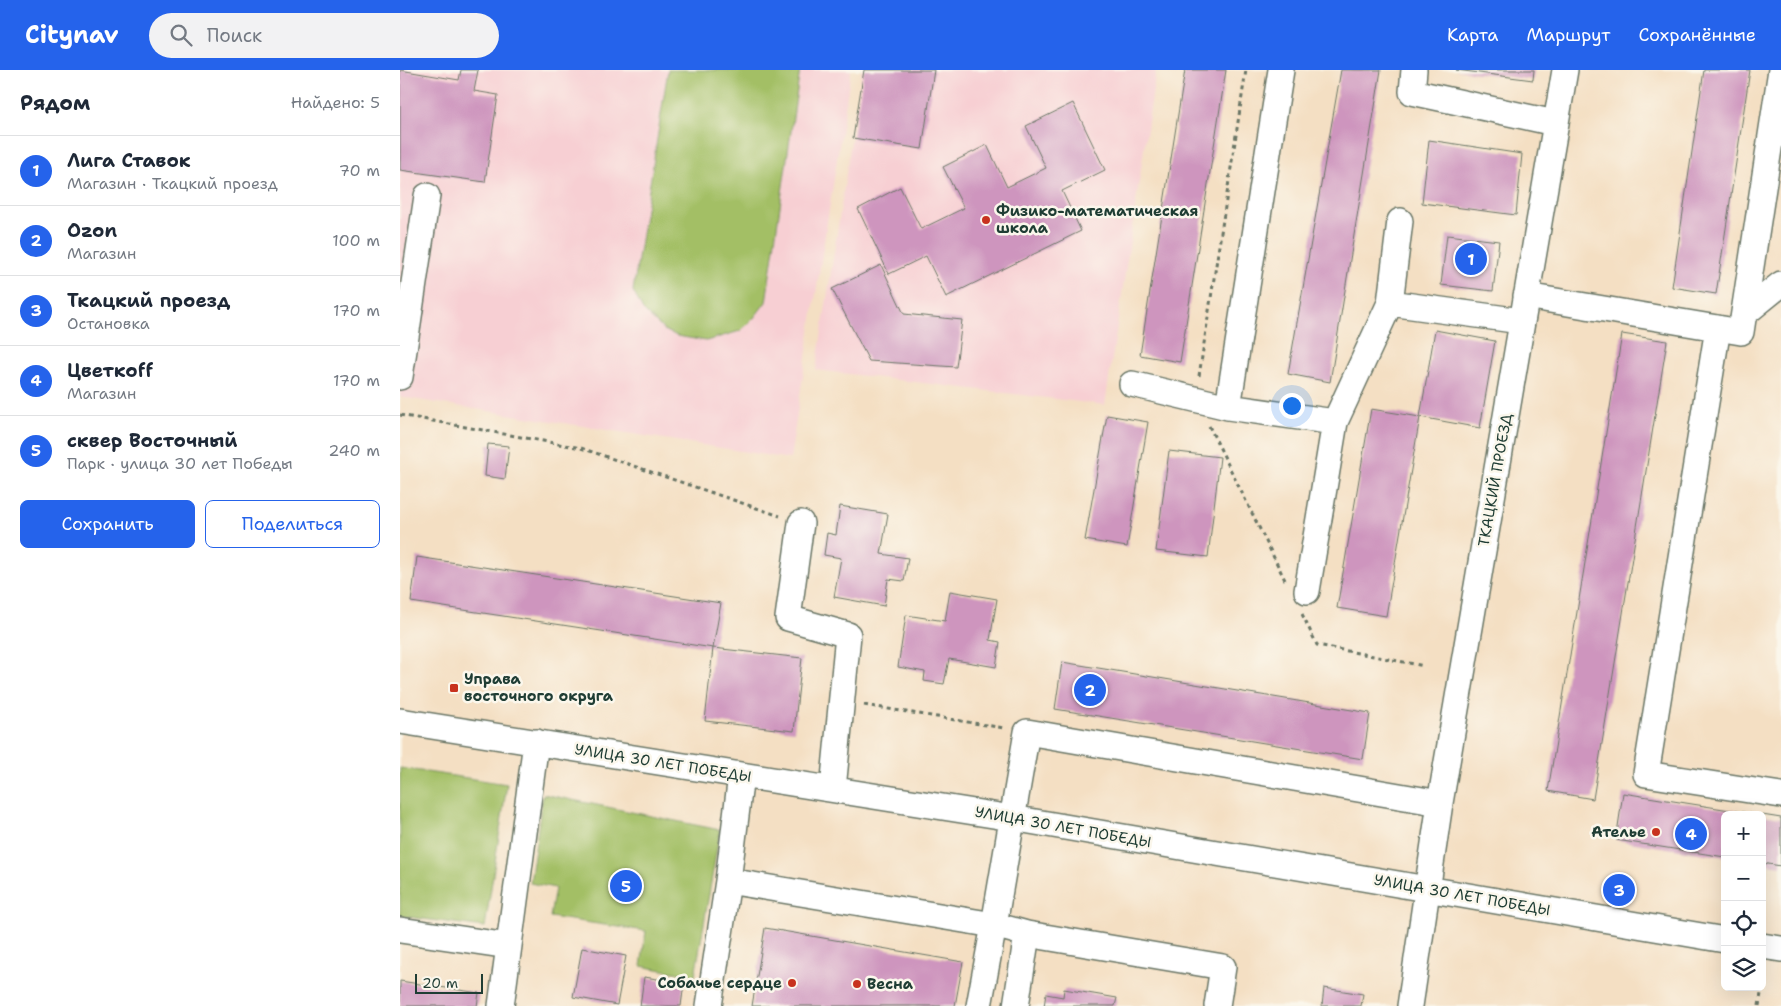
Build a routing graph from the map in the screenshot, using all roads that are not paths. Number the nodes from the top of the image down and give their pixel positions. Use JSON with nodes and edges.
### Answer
{"nodes":[{"id":1,"x":1282,"y":70,"type":"edge"},
{"id":2,"x":1414,"y":70,"type":"edge"},
{"id":3,"x":1564,"y":70,"type":"edge"},
{"id":4,"x":1781,"y":70,"type":"edge"},
{"id":5,"x":1556,"y":123,"type":"junction"},
{"id":6,"x":427,"y":196,"type":"dead end"},
{"id":7,"x":1400,"y":221,"type":"dead end"},
{"id":8,"x":1781,"y":284,"type":"edge"},
{"id":9,"x":1526,"y":296,"type":"junction"},
{"id":10,"x":1390,"y":302,"type":"junction"},
{"id":11,"x":1744,"y":314,"type":"junction"},
{"id":12,"x":1522,"y":321,"type":"junction"},
{"id":13,"x":1718,"y":328,"type":"junction"},
{"id":14,"x":400,"y":378,"type":"edge"},
{"id":15,"x":1132,"y":384,"type":"dead end"},
{"id":16,"x":1228,"y":407,"type":"junction"},
{"id":17,"x":1335,"y":422,"type":"junction"},
{"id":18,"x":801,"y":523,"type":"road end"},
{"id":19,"x":1307,"y":591,"type":"dead end"},
{"id":20,"x":400,"y":721,"type":"edge"},
{"id":21,"x":536,"y":742,"type":"junction"},
{"id":22,"x":741,"y":775,"type":"junction"},
{"id":23,"x":833,"y":789,"type":"junction"},
{"id":24,"x":1781,"y":795,"type":"edge"},
{"id":25,"x":1440,"y":803,"type":"junction"},
{"id":26,"x":1012,"y":818,"type":"junction"},
{"id":27,"x":728,"y":881,"type":"junction"},
{"id":28,"x":1427,"y":889,"type":"junction"},
{"id":29,"x":994,"y":925,"type":"junction"},
{"id":30,"x":400,"y":930,"type":"edge"},
{"id":31,"x":1027,"y":934,"type":"junction"},
{"id":32,"x":1721,"y":939,"type":"edge"},
{"id":33,"x":509,"y":946,"type":"junction"},
{"id":34,"x":1766,"y":947,"type":"edge"},
{"id":35,"x":1781,"y":949,"type":"edge"},
{"id":36,"x":501,"y":1006,"type":"edge"},
{"id":37,"x":710,"y":1006,"type":"edge"},
{"id":38,"x":979,"y":1006,"type":"edge"},
{"id":39,"x":1016,"y":1006,"type":"edge"},
{"id":40,"x":1217,"y":1006,"type":"edge"},
{"id":41,"x":1410,"y":1006,"type":"edge"}],
"edges":[{"from":1,"to":16,"type":"street"},
{"from":2,"to":5,"type":"street"},
{"from":3,"to":5,"type":"street","name":"ТКАЦКИЙ ПРОЕЗД"},
{"from":4,"to":11,"type":"street"},
{"from":5,"to":9,"type":"street","name":"ТКАЦКИЙ ПРОЕЗД"},
{"from":6,"to":14,"type":"street"},
{"from":7,"to":10,"type":"street"},
{"from":8,"to":11,"type":"street"},
{"from":9,"to":12,"type":"street","name":"ТКАЦКИЙ ПРОЕЗД"},
{"from":9,"to":13,"type":"street"},
{"from":10,"to":12,"type":"street"},
{"from":10,"to":17,"type":"street"},
{"from":11,"to":13,"type":"street"},
{"from":12,"to":25,"type":"street","name":"ТКАЦКИЙ ПРОЕЗД"},
{"from":13,"to":24,"type":"street"},
{"from":15,"to":16,"type":"street"},
{"from":16,"to":17,"type":"street"},
{"from":17,"to":19,"type":"street"},
{"from":18,"to":23,"type":"street"},
{"from":20,"to":21,"type":"street","name":"УЛИЦА 30 ЛЕТ ПОБЕДЫ"},
{"from":21,"to":22,"type":"street","name":"УЛИЦА 30 ЛЕТ ПОБЕДЫ"},
{"from":21,"to":33,"type":"street"},
{"from":22,"to":23,"type":"street","name":"УЛИЦА 30 ЛЕТ ПОБЕДЫ"},
{"from":22,"to":27,"type":"street"},
{"from":23,"to":26,"type":"street","name":"УЛИЦА 30 ЛЕТ ПОБЕДЫ"},
{"from":25,"to":26,"type":"street"},
{"from":25,"to":28,"type":"street","name":"ТКАЦКИЙ ПРОЕЗД"},
{"from":26,"to":28,"type":"street","name":"УЛИЦА 30 ЛЕТ ПОБЕДЫ"},
{"from":26,"to":29,"type":"street"},
{"from":27,"to":29,"type":"street"},
{"from":27,"to":37,"type":"street"},
{"from":28,"to":32,"type":"street","name":"УЛИЦА 30 ЛЕТ ПОБЕДЫ"},
{"from":28,"to":41,"type":"street","name":"ТКАЦКИЙ ПРОЕЗД"},
{"from":29,"to":31,"type":"street"},
{"from":29,"to":38,"type":"street"},
{"from":30,"to":33,"type":"street"},
{"from":31,"to":39,"type":"street"},
{"from":31,"to":40,"type":"street"},
{"from":33,"to":36,"type":"street"},
{"from":34,"to":35,"type":"street"}]}
